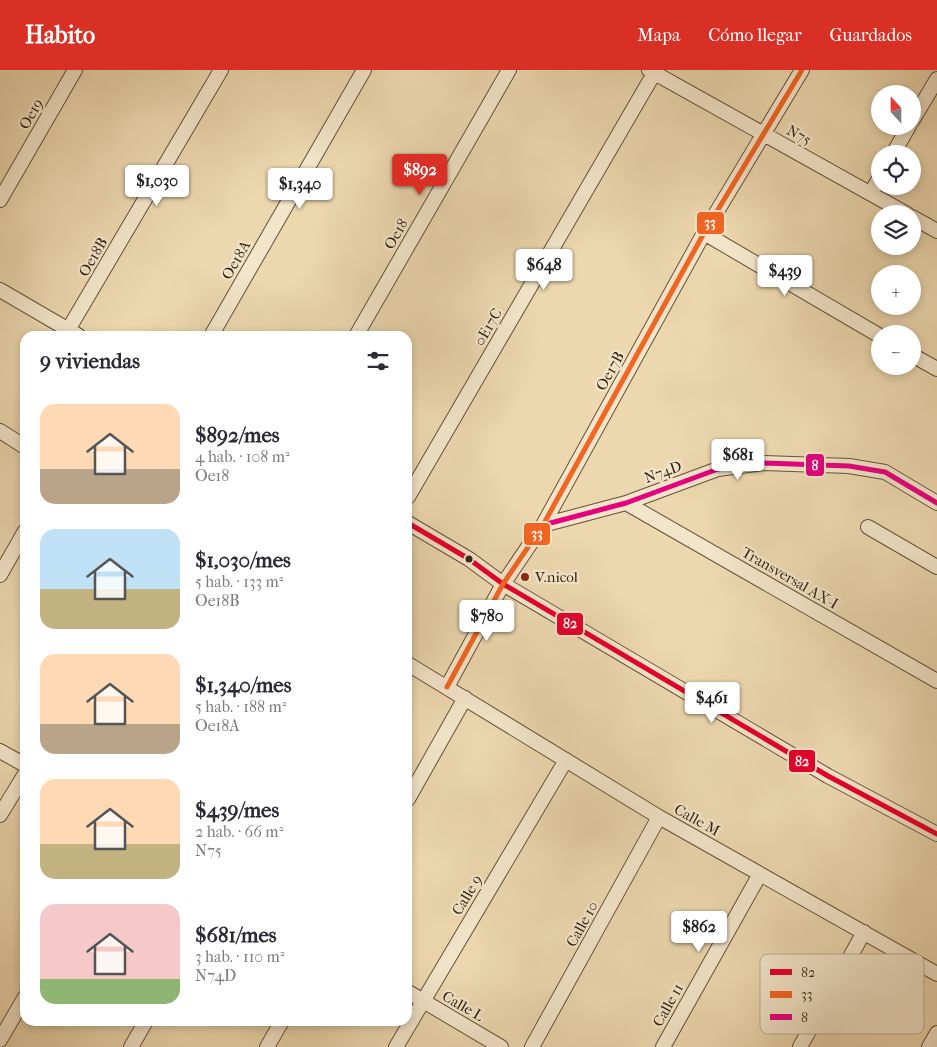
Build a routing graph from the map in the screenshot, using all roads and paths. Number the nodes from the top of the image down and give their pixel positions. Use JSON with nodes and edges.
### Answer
{"nodes":[{"id":1,"x":75,"y":70,"type":"edge"},
{"id":2,"x":221,"y":70,"type":"edge"},
{"id":3,"x":364,"y":70,"type":"edge"},
{"id":4,"x":509,"y":70,"type":"edge"},
{"id":5,"x":802,"y":70,"type":"edge"},
{"id":6,"x":653,"y":71,"type":"edge"},
{"id":7,"x":937,"y":79,"type":"edge"},
{"id":8,"x":921,"y":106,"type":"edge"},
{"id":9,"x":764,"y":134,"type":"junction"},
{"id":10,"x":870,"y":193,"type":"joint"},
{"id":11,"x":0,"y":200,"type":"edge"},
{"id":12,"x":891,"y":205,"type":"edge"},
{"id":13,"x":921,"y":222,"type":"edge"},
{"id":14,"x":937,"y":231,"type":"edge"},
{"id":15,"x":704,"y":233,"type":"junction"},
{"id":16,"x":0,"y":290,"type":"edge"},
{"id":17,"x":70,"y":331,"type":"edge"},
{"id":18,"x":74,"y":331,"type":"edge"},
{"id":19,"x":214,"y":331,"type":"edge"},
{"id":20,"x":359,"y":331,"type":"edge"},
{"id":21,"x":871,"y":331,"type":"edge"},
{"id":22,"x":921,"y":359,"type":"edge"},
{"id":23,"x":937,"y":369,"type":"edge"},
{"id":24,"x":0,"y":431,"type":"edge"},
{"id":25,"x":20,"y":443,"type":"edge"},
{"id":26,"x":412,"y":490,"type":"edge"},
{"id":27,"x":626,"y":503,"type":"junction"},
{"id":28,"x":937,"y":503,"type":"edge"},
{"id":29,"x":412,"y":525,"type":"edge"},
{"id":30,"x":543,"y":525,"type":"junction"},
{"id":31,"x":868,"y":527,"type":"dead end"},
{"id":32,"x":20,"y":540,"type":"edge"},
{"id":33,"x":937,"y":568,"type":"edge"},
{"id":34,"x":0,"y":575,"type":"edge"},
{"id":35,"x":503,"y":584,"type":"junction"},
{"id":36,"x":412,"y":666,"type":"edge"},
{"id":37,"x":937,"y":681,"type":"edge"},
{"id":38,"x":447,"y":687,"type":"junction"},
{"id":39,"x":465,"y":698,"type":"junction"},
{"id":40,"x":0,"y":751,"type":"edge"},
{"id":41,"x":566,"y":760,"type":"junction"},
{"id":42,"x":20,"y":762,"type":"edge"},
{"id":43,"x":20,"y":782,"type":"edge"},
{"id":44,"x":412,"y":792,"type":"edge"},
{"id":45,"x":0,"y":815,"type":"edge"},
{"id":46,"x":660,"y":817,"type":"junction"},
{"id":47,"x":937,"y":834,"type":"edge"},
{"id":48,"x":760,"y":874,"type":"junction"},
{"id":49,"x":864,"y":932,"type":"junction"},
{"id":50,"x":852,"y":954,"type":"edge"},
{"id":51,"x":902,"y":954,"type":"edge"},
{"id":52,"x":924,"y":967,"type":"edge"},
{"id":53,"x":937,"y":974,"type":"edge"},
{"id":54,"x":412,"y":994,"type":"edge"},
{"id":55,"x":423,"y":1001,"type":"junction"},
{"id":56,"x":20,"y":1005,"type":"edge"},
{"id":57,"x":412,"y":1020,"type":"edge"},
{"id":58,"x":143,"y":1026,"type":"edge"},
{"id":59,"x":279,"y":1026,"type":"edge"},
{"id":60,"x":408,"y":1026,"type":"edge"},
{"id":61,"x":937,"y":1033,"type":"edge"},
{"id":62,"x":807,"y":1034,"type":"edge"},
{"id":63,"x":0,"y":1040,"type":"edge"},
{"id":64,"x":131,"y":1047,"type":"edge"},
{"id":65,"x":267,"y":1047,"type":"edge"},
{"id":66,"x":396,"y":1047,"type":"edge"},
{"id":67,"x":501,"y":1047,"type":"edge"},
{"id":68,"x":532,"y":1047,"type":"edge"},
{"id":69,"x":663,"y":1047,"type":"edge"},
{"id":70,"x":800,"y":1047,"type":"edge"},
{"id":71,"x":929,"y":1047,"type":"edge"}],
"edges":[{"from":1,"to":11,"type":"street","name":"Oe19"},
{"from":2,"to":18,"type":"street","name":"Oe18B"},
{"from":3,"to":19,"type":"street","name":"Oe18A"},
{"from":4,"to":20,"type":"street","name":"Oe18"},
{"from":5,"to":9,"type":"street","name":"Oe17B"},
{"from":6,"to":9,"type":"street","name":"N75"},
{"from":6,"to":26,"type":"street","name":"0E17C"},
{"from":7,"to":8,"type":"street"},
{"from":9,"to":10,"type":"street","name":"N75"},
{"from":9,"to":15,"type":"street","name":"Oe17B"},
{"from":10,"to":12,"type":"street","name":"N75"},
{"from":13,"to":14,"type":"street"},
{"from":15,"to":21,"type":"street"},
{"from":15,"to":30,"type":"street","name":"Oe17B"},
{"from":16,"to":17,"type":"street"},
{"from":22,"to":23,"type":"street"},
{"from":24,"to":25,"type":"street"},
{"from":27,"to":28,"type":"street","name":"N74D"},
{"from":27,"to":30,"type":"street","name":"N74D"},
{"from":27,"to":37,"type":"street","name":"Transversal AX-I"},
{"from":29,"to":35,"type":"street"},
{"from":30,"to":35,"type":"street","name":"Oe17B"},
{"from":31,"to":33,"type":"street"},
{"from":32,"to":34,"type":"street"},
{"from":35,"to":38,"type":"street","name":"Oe17B"},
{"from":35,"to":47,"type":"street"},
{"from":36,"to":38,"type":"street","name":"Calle M"},
{"from":38,"to":39,"type":"street","name":"Calle M"},
{"from":39,"to":41,"type":"street","name":"Calle M"},
{"from":39,"to":44,"type":"street"},
{"from":40,"to":42,"type":"street"},
{"from":41,"to":46,"type":"street","name":"Calle M"},
{"from":41,"to":55,"type":"street","name":"Calle 9"},
{"from":43,"to":45,"type":"street"},
{"from":46,"to":48,"type":"street","name":"Calle M"},
{"from":46,"to":68,"type":"street","name":"Calle 10"},
{"from":48,"to":49,"type":"street","name":"Calle M"},
{"from":48,"to":69,"type":"street","name":"Calle 11"},
{"from":49,"to":50,"type":"street"},
{"from":49,"to":51,"type":"street","name":"Calle M"},
{"from":52,"to":53,"type":"street","name":"Calle M"},
{"from":54,"to":55,"type":"street","name":"Calle L"},
{"from":55,"to":57,"type":"street","name":"Calle 9"},
{"from":55,"to":67,"type":"street","name":"Calle L"},
{"from":56,"to":63,"type":"street"},
{"from":58,"to":64,"type":"street"},
{"from":59,"to":65,"type":"street"},
{"from":60,"to":66,"type":"street","name":"Calle 9"},
{"from":61,"to":71,"type":"street"},
{"from":62,"to":70,"type":"street"}]}
